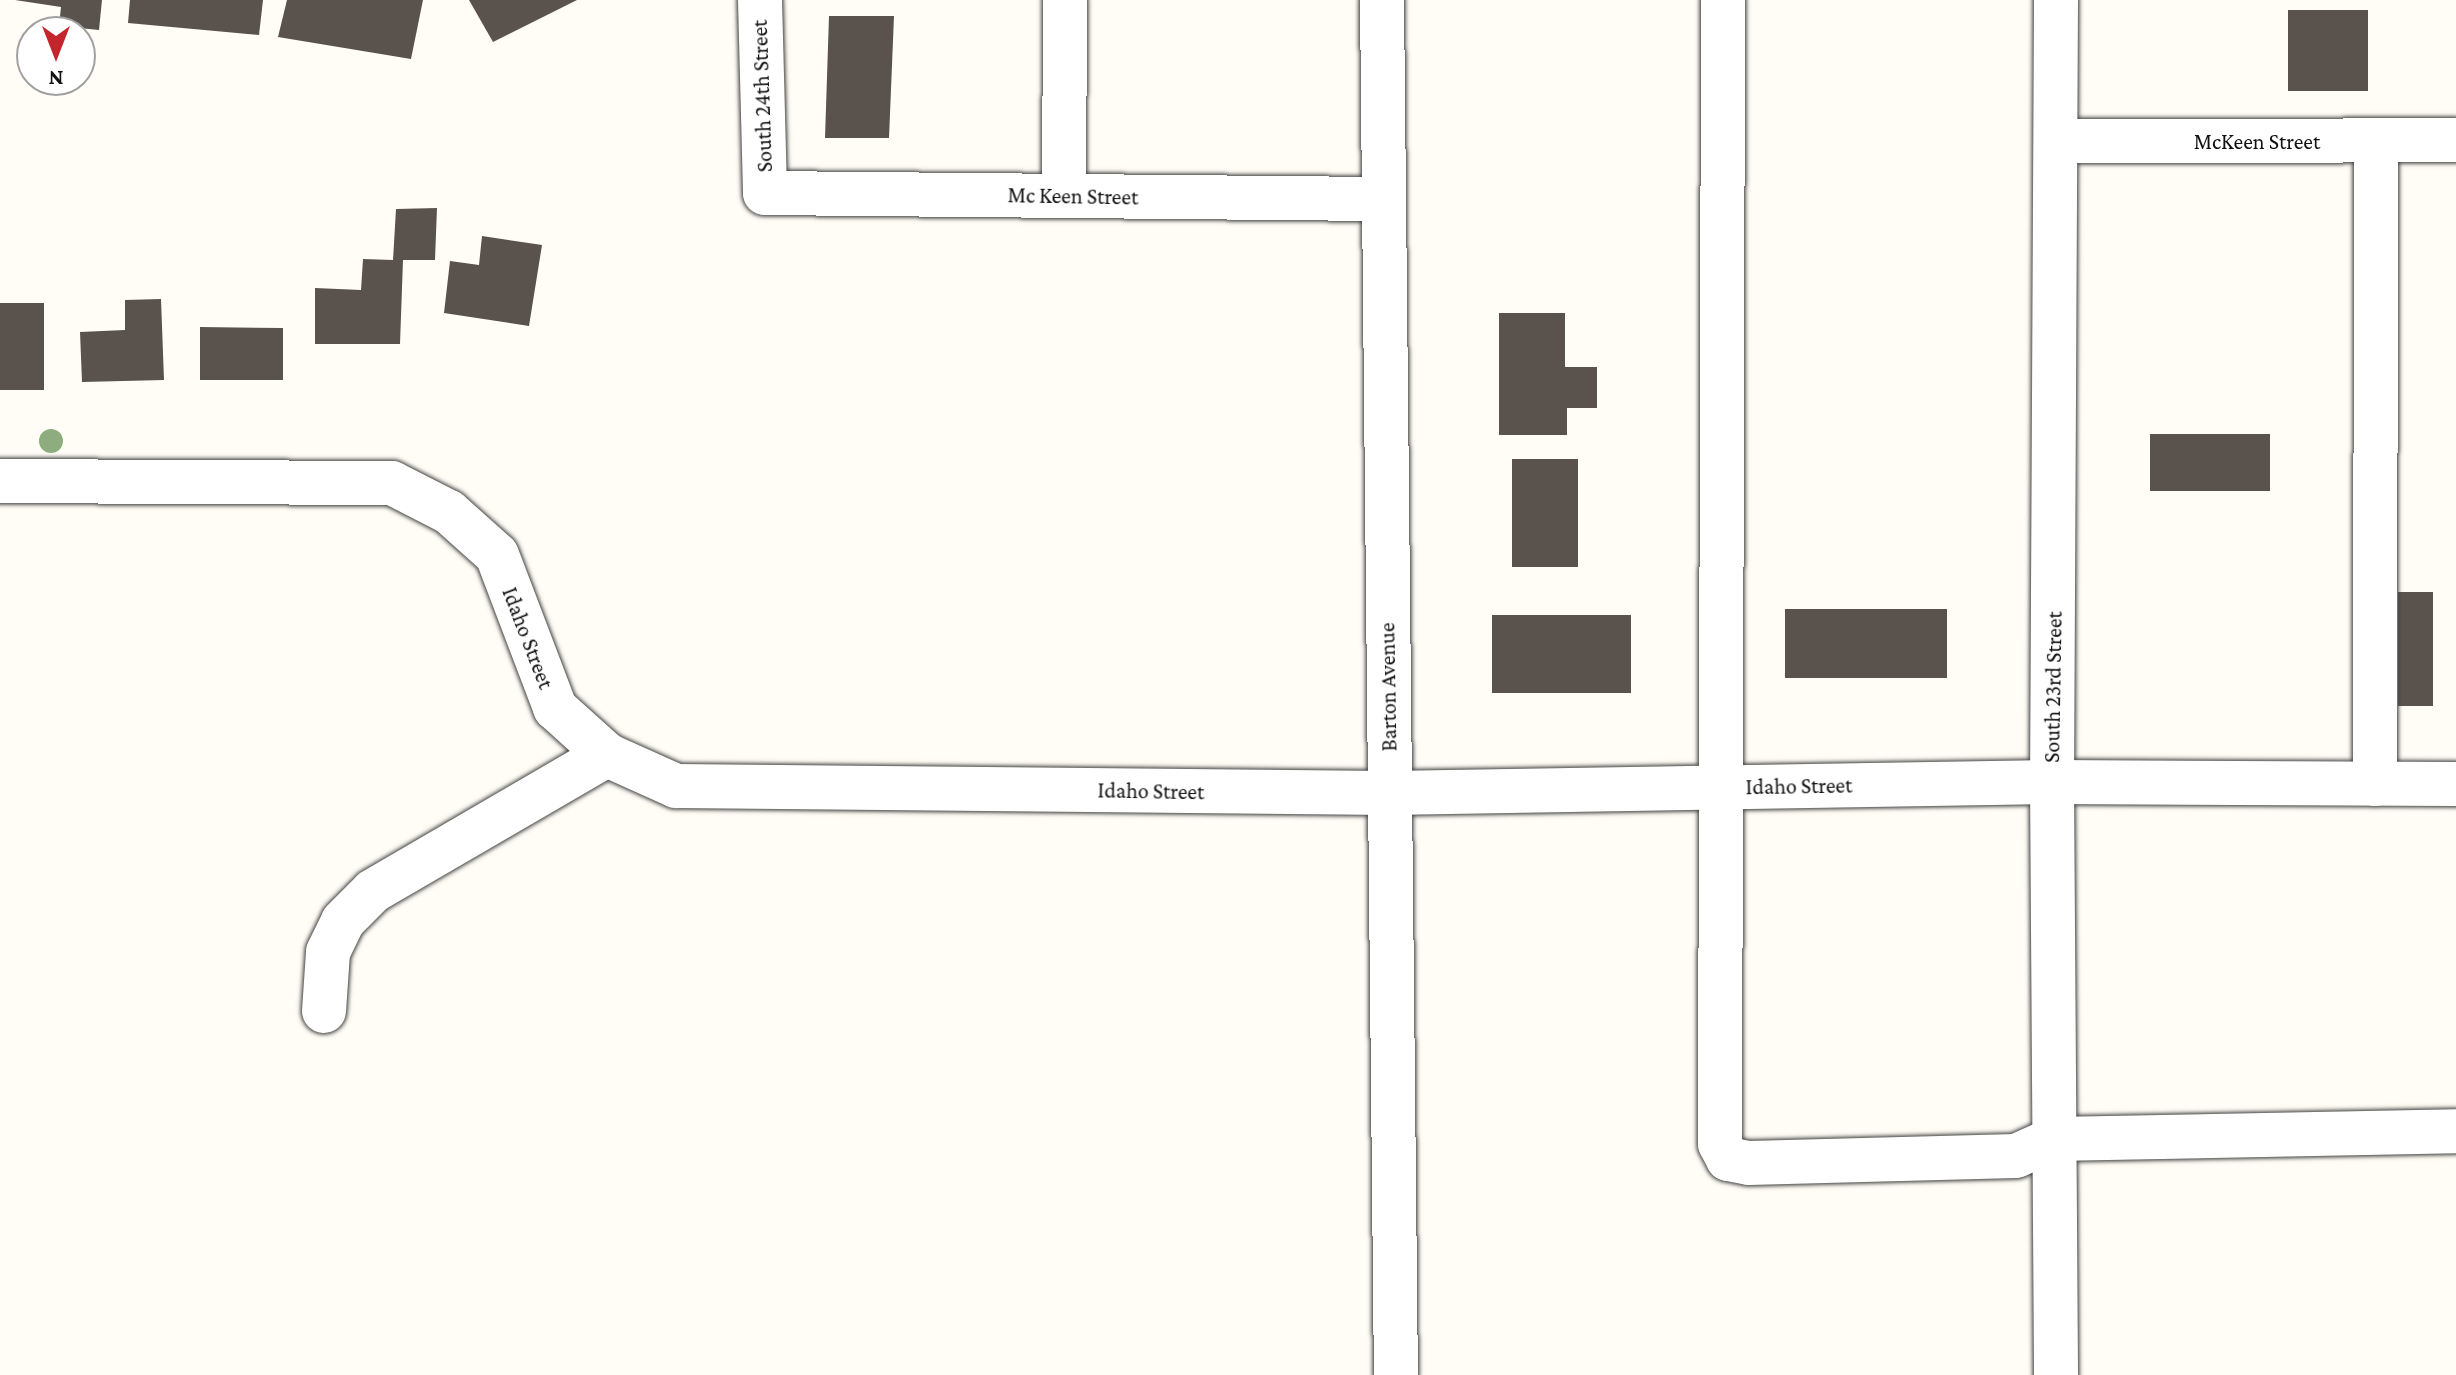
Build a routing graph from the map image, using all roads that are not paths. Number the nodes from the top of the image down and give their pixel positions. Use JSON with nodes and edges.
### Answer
{"nodes":[{"id":1,"x":760,"y":0,"type":"edge"},
{"id":2,"x":1065,"y":0,"type":"edge"},
{"id":3,"x":1382,"y":0,"type":"edge"},
{"id":4,"x":1723,"y":0,"type":"edge"},
{"id":5,"x":2056,"y":0,"type":"edge"},
{"id":6,"x":2456,"y":140,"type":"edge"},
{"id":7,"x":2059,"y":141,"type":"junction"},
{"id":8,"x":2376,"y":142,"type":"junction"},
{"id":9,"x":765,"y":193,"type":"joint"},
{"id":10,"x":1064,"y":196,"type":"junction"},
{"id":11,"x":1381,"y":199,"type":"junction"},
{"id":12,"x":0,"y":481,"type":"edge"},
{"id":13,"x":607,"y":755,"type":"junction"},
{"id":14,"x":2052,"y":782,"type":"junction"},
{"id":15,"x":2375,"y":784,"type":"junction"},
{"id":16,"x":2456,"y":784,"type":"edge"},
{"id":17,"x":1723,"y":787,"type":"junction"},
{"id":18,"x":1389,"y":793,"type":"junction"},
{"id":19,"x":324,"y":1011,"type":"dead end"},
{"id":20,"x":2456,"y":1131,"type":"edge"},
{"id":21,"x":2054,"y":1139,"type":"junction"},
{"id":22,"x":1396,"y":1375,"type":"edge"},
{"id":23,"x":2056,"y":1375,"type":"edge"}],
"edges":[{"from":1,"to":9,"type":"street","name":"South 24th Street"},
{"from":2,"to":10,"type":"street"},
{"from":3,"to":11,"type":"street","name":"Barton Avenue"},
{"from":4,"to":17,"type":"street"},
{"from":5,"to":7,"type":"street","name":"South 23rd Street"},
{"from":6,"to":8,"type":"street","name":"McKeen Street"},
{"from":7,"to":8,"type":"street","name":"McKeen Street"},
{"from":7,"to":14,"type":"street","name":"South 23rd Street"},
{"from":8,"to":15,"type":"street"},
{"from":9,"to":10,"type":"street","name":"Mc Keen Street"},
{"from":10,"to":11,"type":"street","name":"Mc Keen Street"},
{"from":11,"to":18,"type":"street","name":"Barton Avenue"},
{"from":12,"to":13,"type":"street","name":"Idaho Street"},
{"from":13,"to":18,"type":"street","name":"Idaho Street"},
{"from":13,"to":19,"type":"street"},
{"from":14,"to":15,"type":"street","name":"Idaho Street"},
{"from":14,"to":17,"type":"street","name":"Idaho Street"},
{"from":14,"to":21,"type":"street","name":"South 23rd Street"},
{"from":15,"to":16,"type":"street","name":"Idaho Street"},
{"from":17,"to":18,"type":"street","name":"Idaho Street"},
{"from":17,"to":21,"type":"street"},
{"from":18,"to":22,"type":"street","name":"Barton Avenue"},
{"from":20,"to":21,"type":"street"},
{"from":21,"to":23,"type":"street","name":"South 23rd Street"}]}
